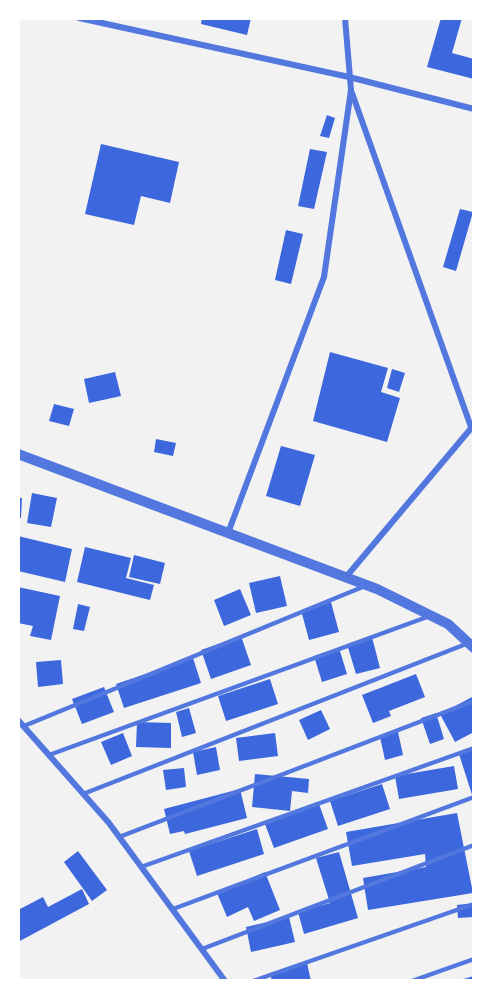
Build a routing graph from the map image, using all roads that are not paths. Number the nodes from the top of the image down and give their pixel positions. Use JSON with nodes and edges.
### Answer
{"nodes":[{"id":1,"x":79,"y":18,"type":"edge"},
{"id":2,"x":121,"y":18,"type":"edge"},
{"id":3,"x":345,"y":18,"type":"edge"},
{"id":4,"x":118,"y":27,"type":"junction"},
{"id":5,"x":349,"y":77,"type":"junction"},
{"id":6,"x":351,"y":90,"type":"junction"},
{"id":7,"x":474,"y":109,"type":"edge"},
{"id":8,"x":473,"y":426,"type":"edge"},
{"id":9,"x":18,"y":454,"type":"edge"},
{"id":10,"x":228,"y":533,"type":"junction"},
{"id":11,"x":346,"y":578,"type":"junction"},
{"id":12,"x":367,"y":585,"type":"junction"},
{"id":13,"x":431,"y":615,"type":"junction"},
{"id":14,"x":470,"y":642,"type":"edge"},
{"id":15,"x":474,"y":701,"type":"edge"},
{"id":16,"x":18,"y":720,"type":"edge"},
{"id":17,"x":24,"y":726,"type":"junction"},
{"id":18,"x":474,"y":748,"type":"edge"},
{"id":19,"x":49,"y":755,"type":"junction"},
{"id":20,"x":83,"y":794,"type":"junction"},
{"id":21,"x":474,"y":797,"type":"edge"},
{"id":22,"x":119,"y":837,"type":"junction"},
{"id":23,"x":474,"y":845,"type":"edge"},
{"id":24,"x":141,"y":867,"type":"junction"},
{"id":25,"x":474,"y":904,"type":"edge"},
{"id":26,"x":172,"y":909,"type":"junction"},
{"id":27,"x":201,"y":949,"type":"junction"},
{"id":28,"x":474,"y":959,"type":"edge"},
{"id":29,"x":225,"y":981,"type":"edge"},
{"id":30,"x":253,"y":981,"type":"edge"},
{"id":31,"x":412,"y":981,"type":"edge"}],
"edges":[{"from":1,"to":4,"type":"street"},
{"from":2,"to":4,"type":"street"},
{"from":3,"to":5,"type":"street"},
{"from":4,"to":5,"type":"street"},
{"from":5,"to":6,"type":"street"},
{"from":5,"to":7,"type":"street"},
{"from":6,"to":8,"type":"street"},
{"from":6,"to":10,"type":"street"},
{"from":8,"to":11,"type":"street"},
{"from":9,"to":10,"type":"street"},
{"from":10,"to":11,"type":"street"},
{"from":11,"to":12,"type":"street"},
{"from":12,"to":13,"type":"street"},
{"from":12,"to":17,"type":"lane"},
{"from":13,"to":14,"type":"street"},
{"from":13,"to":19,"type":"lane"},
{"from":14,"to":20,"type":"lane"},
{"from":15,"to":22,"type":"lane"},
{"from":16,"to":17,"type":"street"},
{"from":17,"to":19,"type":"street"},
{"from":18,"to":24,"type":"lane"},
{"from":19,"to":20,"type":"street"},
{"from":20,"to":22,"type":"street"},
{"from":21,"to":26,"type":"lane"},
{"from":22,"to":24,"type":"street"},
{"from":23,"to":27,"type":"lane"},
{"from":24,"to":26,"type":"street"},
{"from":25,"to":30,"type":"lane"},
{"from":26,"to":27,"type":"street"},
{"from":27,"to":29,"type":"street"},
{"from":28,"to":31,"type":"lane"}]}
